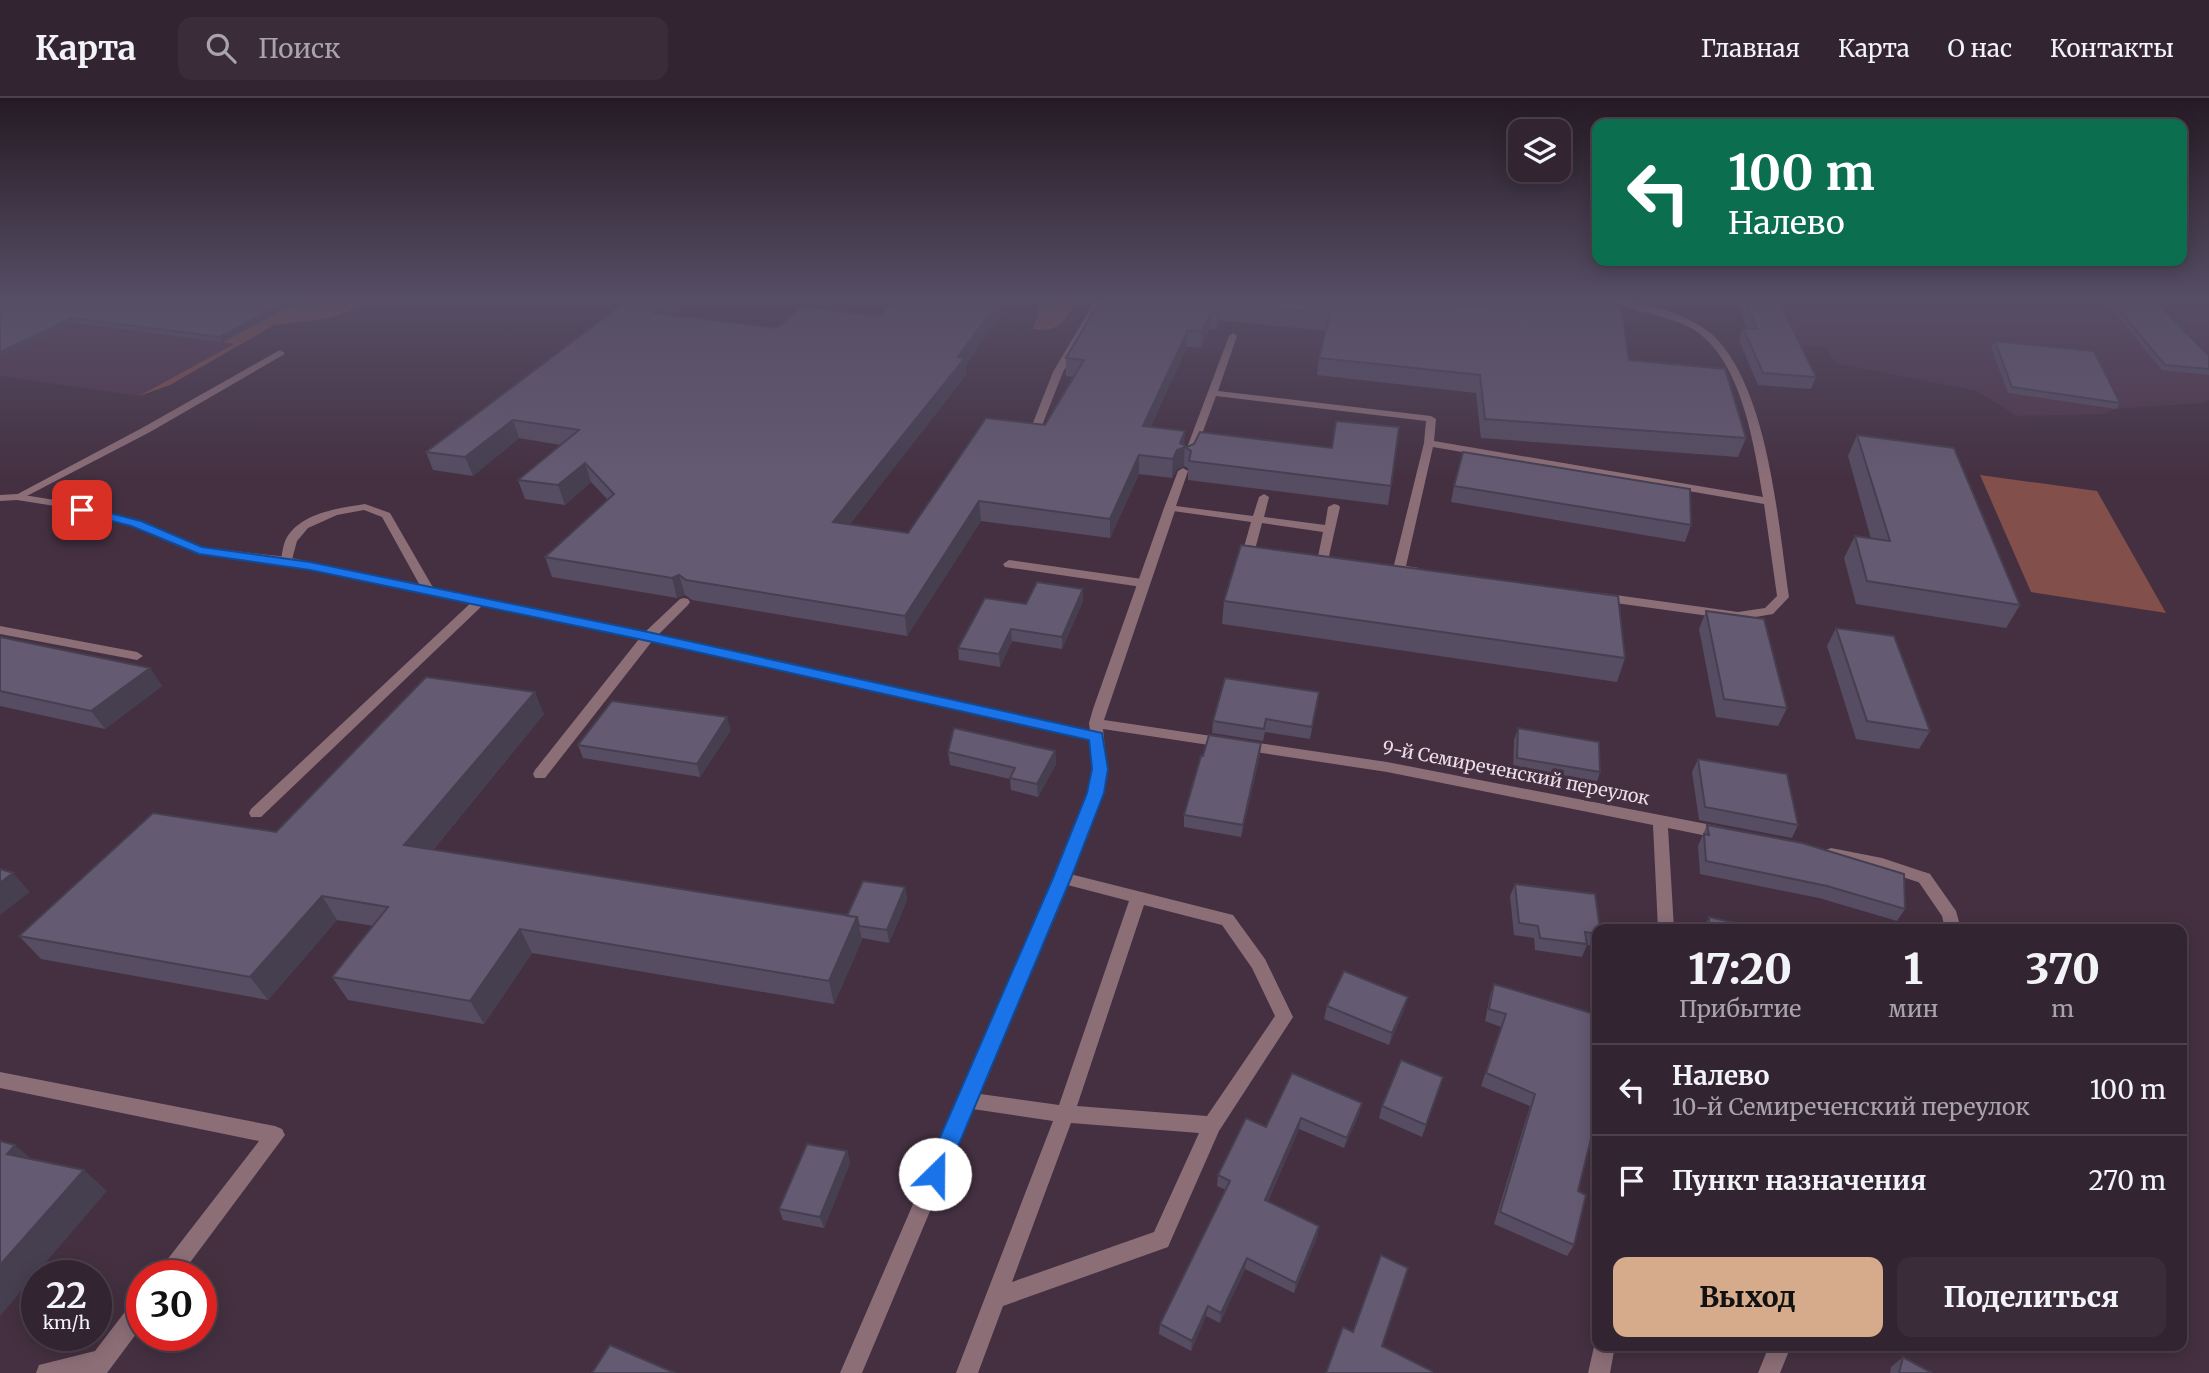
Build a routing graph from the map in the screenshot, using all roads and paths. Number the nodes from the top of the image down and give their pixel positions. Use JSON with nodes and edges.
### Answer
{"nodes":[{"id":1,"x":270,"y":358,"type":"edge"},
{"id":2,"x":1066,"y":358,"type":"edge"},
{"id":3,"x":1225,"y":358,"type":"edge"},
{"id":4,"x":1725,"y":358,"type":"edge"},
{"id":5,"x":1212,"y":393,"type":"junction"},
{"id":6,"x":1036,"y":428,"type":"edge"},
{"id":7,"x":1429,"y":443,"type":"junction"},
{"id":8,"x":17,"y":497,"type":"junction"},
{"id":9,"x":1265,"y":497,"type":"edge"},
{"id":10,"x":0,"y":498,"type":"edge"},
{"id":11,"x":1769,"y":501,"type":"junction"},
{"id":12,"x":1334,"y":507,"type":"edge"},
{"id":13,"x":1170,"y":508,"type":"junction"},
{"id":14,"x":1258,"y":519,"type":"junction"},
{"id":15,"x":1330,"y":529,"type":"junction"},
{"id":16,"x":286,"y":561,"type":"junction"},
{"id":17,"x":1246,"y":561,"type":"edge"},
{"id":18,"x":1009,"y":564,"type":"dead end"},
{"id":19,"x":1321,"y":571,"type":"edge"},
{"id":20,"x":1426,"y":573,"type":"edge"},
{"id":21,"x":1142,"y":583,"type":"junction"},
{"id":22,"x":429,"y":591,"type":"junction"},
{"id":23,"x":1589,"y":595,"type":"edge"},
{"id":24,"x":479,"y":602,"type":"junction"},
{"id":25,"x":684,"y":602,"type":"edge"},
{"id":26,"x":0,"y":630,"type":"edge"},
{"id":27,"x":648,"y":637,"type":"junction"},
{"id":28,"x":137,"y":656,"type":"dead end"},
{"id":29,"x":1096,"y":730,"type":"junction"},
{"id":30,"x":540,"y":774,"type":"dead end"},
{"id":31,"x":256,"y":813,"type":"dead end"},
{"id":32,"x":1660,"y":821,"type":"junction"},
{"id":33,"x":1739,"y":836,"type":"edge"},
{"id":34,"x":1817,"y":851,"type":"edge"},
{"id":35,"x":1062,"y":878,"type":"junction"},
{"id":36,"x":1139,"y":897,"type":"junction"},
{"id":37,"x":1665,"y":924,"type":"edge"},
{"id":38,"x":1953,"y":924,"type":"edge"},
{"id":39,"x":0,"y":1080,"type":"edge"},
{"id":40,"x":966,"y":1100,"type":"junction"},
{"id":41,"x":1065,"y":1114,"type":"junction"},
{"id":42,"x":1212,"y":1125,"type":"junction"},
{"id":43,"x":179,"y":1260,"type":"edge"},
{"id":44,"x":996,"y":1298,"type":"junction"},
{"id":45,"x":126,"y":1329,"type":"edge"},
{"id":46,"x":1603,"y":1351,"type":"edge"},
{"id":47,"x":1778,"y":1351,"type":"edge"},
{"id":48,"x":98,"y":1367,"type":"edge"},
{"id":49,"x":47,"y":1373,"type":"edge"},
{"id":50,"x":851,"y":1373,"type":"edge"},
{"id":51,"x":967,"y":1373,"type":"edge"},
{"id":52,"x":1599,"y":1373,"type":"edge"},
{"id":53,"x":1769,"y":1373,"type":"edge"}],
"edges":[{"from":1,"to":8,"type":"street"},
{"from":2,"to":6,"type":"street"},
{"from":3,"to":5,"type":"street"},
{"from":4,"to":11,"type":"street"},
{"from":5,"to":7,"type":"street"},
{"from":5,"to":13,"type":"street"},
{"from":7,"to":11,"type":"street"},
{"from":7,"to":20,"type":"street"},
{"from":8,"to":10,"type":"street"},
{"from":8,"to":16,"type":"street","name":"9-й Семиреченский переулок"},
{"from":9,"to":14,"type":"street"},
{"from":11,"to":23,"type":"street"},
{"from":12,"to":15,"type":"street"},
{"from":13,"to":14,"type":"street"},
{"from":13,"to":21,"type":"street"},
{"from":14,"to":15,"type":"street"},
{"from":14,"to":17,"type":"street"},
{"from":15,"to":19,"type":"street"},
{"from":16,"to":22,"type":"street","name":"9-й Семиреченский переулок"},
{"from":16,"to":22,"type":"street"},
{"from":18,"to":21,"type":"street"},
{"from":21,"to":29,"type":"street"},
{"from":22,"to":24,"type":"street","name":"9-й Семиреченский переулок"},
{"from":24,"to":27,"type":"street","name":"9-й Семиреченский переулок"},
{"from":24,"to":31,"type":"street"},
{"from":25,"to":27,"type":"street"},
{"from":26,"to":28,"type":"street"},
{"from":27,"to":29,"type":"street","name":"9-й Семиреченский переулок"},
{"from":27,"to":30,"type":"street"},
{"from":29,"to":32,"type":"street","name":"9-й Семиреченский переулок"},
{"from":29,"to":35,"type":"street"},
{"from":32,"to":33,"type":"street","name":"9-й Семиреченский переулок"},
{"from":32,"to":37,"type":"street"},
{"from":34,"to":38,"type":"street"},
{"from":35,"to":36,"type":"street"},
{"from":35,"to":40,"type":"street"},
{"from":36,"to":41,"type":"street"},
{"from":36,"to":42,"type":"street"},
{"from":39,"to":43,"type":"street"},
{"from":40,"to":41,"type":"street"},
{"from":40,"to":50,"type":"street"},
{"from":41,"to":42,"type":"street"},
{"from":41,"to":44,"type":"street"},
{"from":42,"to":44,"type":"street"},
{"from":44,"to":51,"type":"street"},
{"from":45,"to":48,"type":"street"},
{"from":46,"to":52,"type":"street"},
{"from":47,"to":53,"type":"street"},
{"from":48,"to":49,"type":"street"}]}
